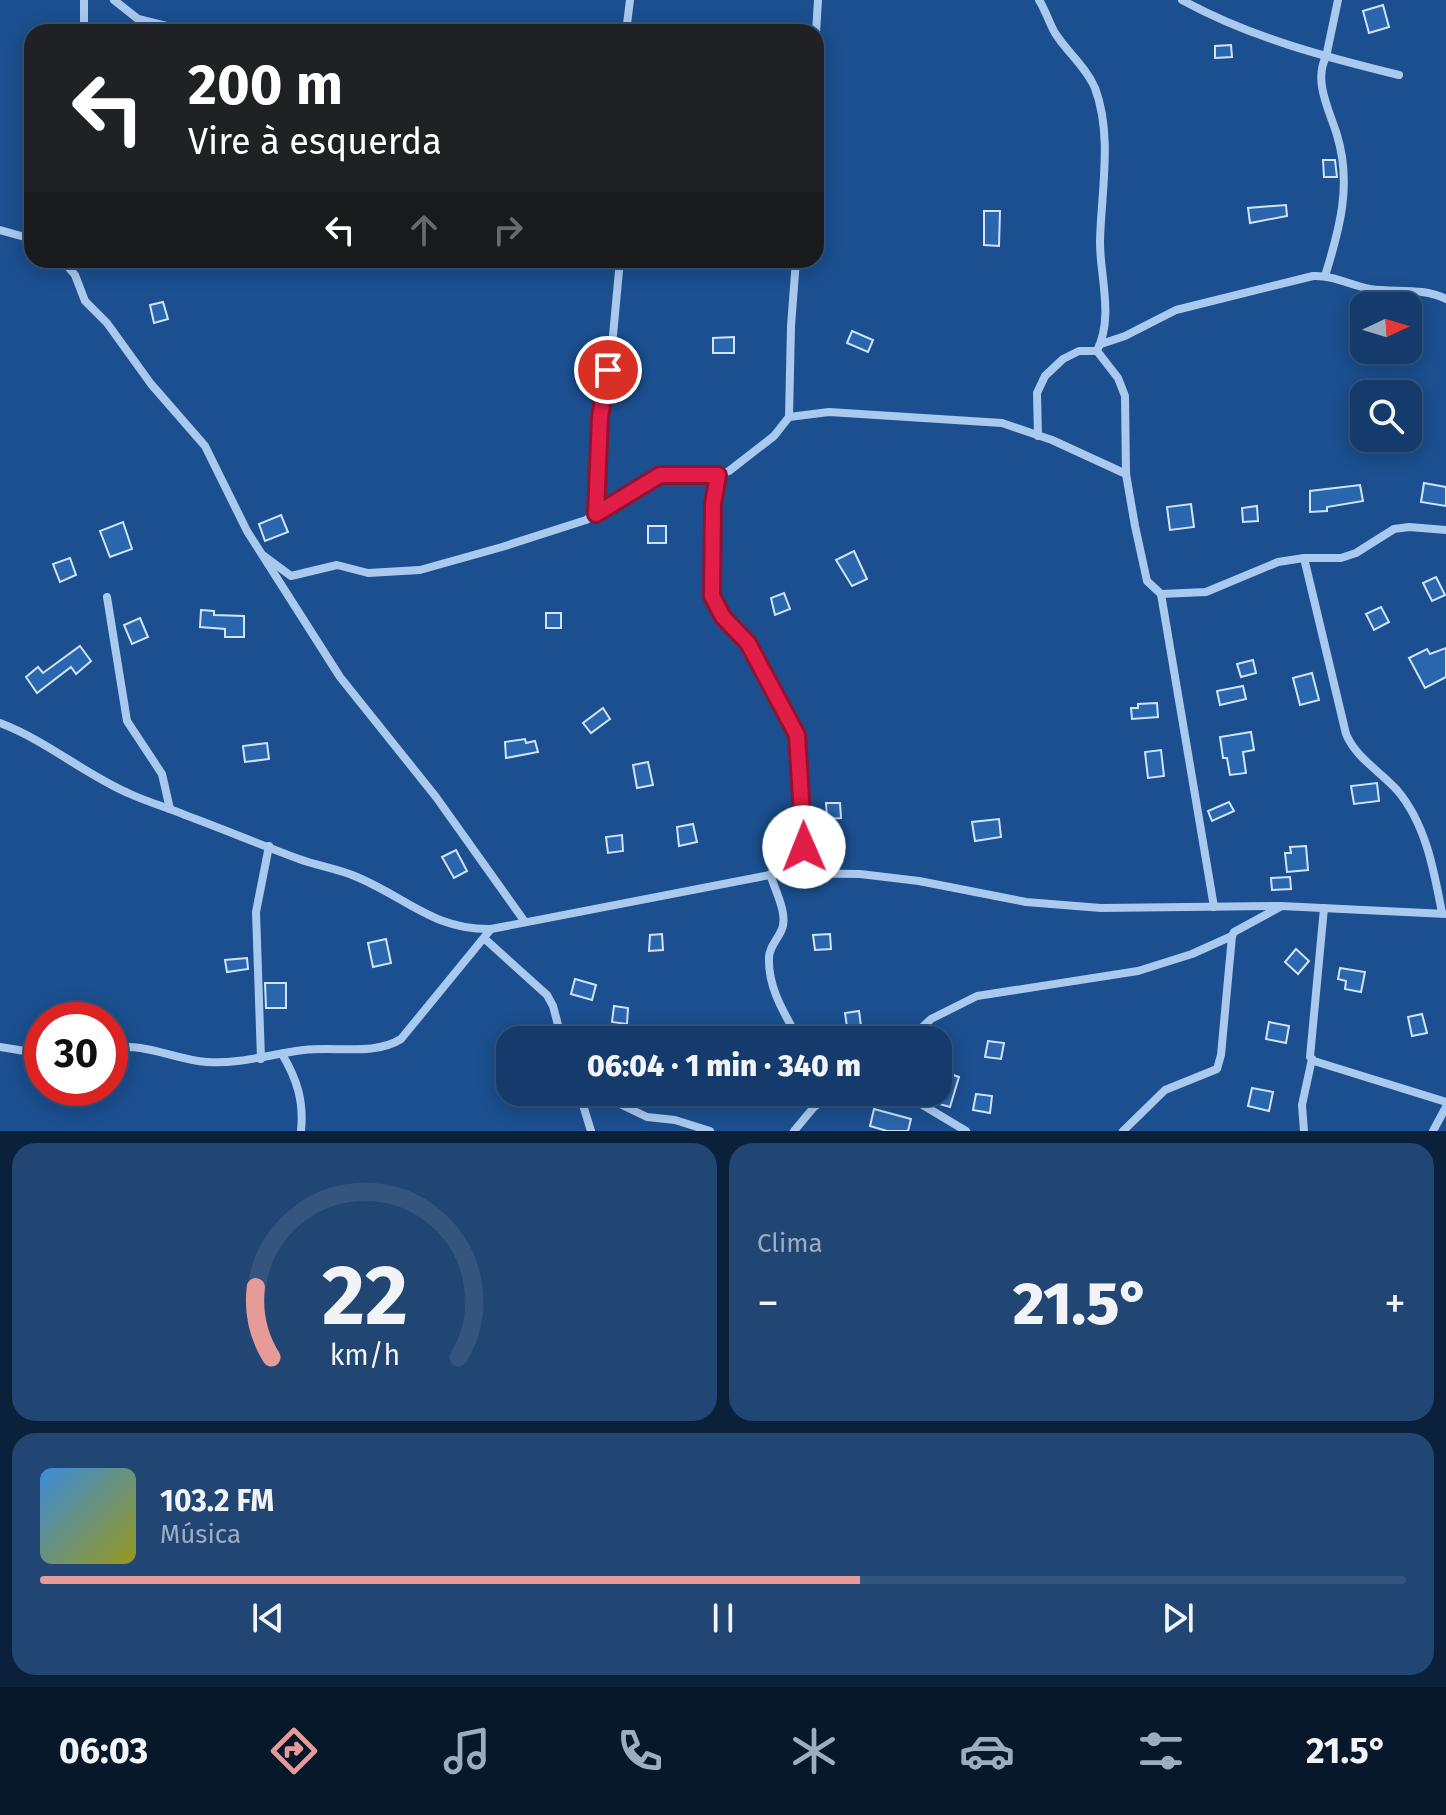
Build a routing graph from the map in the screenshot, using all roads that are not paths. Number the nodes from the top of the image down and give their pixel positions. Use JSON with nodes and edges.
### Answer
{"nodes":[{"id":1,"x":84,"y":0,"type":"edge"},
{"id":2,"x":114,"y":0,"type":"edge"},
{"id":3,"x":630,"y":0,"type":"edge"},
{"id":4,"x":818,"y":0,"type":"edge"},
{"id":5,"x":1039,"y":0,"type":"edge"},
{"id":6,"x":1182,"y":0,"type":"edge"},
{"id":7,"x":1338,"y":0,"type":"edge"},
{"id":8,"x":84,"y":24,"type":"edge"},
{"id":9,"x":158,"y":24,"type":"edge"},
{"id":10,"x":627,"y":24,"type":"edge"},
{"id":11,"x":817,"y":24,"type":"edge"},
{"id":12,"x":1326,"y":57,"type":"junction"},
{"id":13,"x":1399,"y":75,"type":"dead end"},
{"id":14,"x":0,"y":230,"type":"edge"},
{"id":15,"x":24,"y":237,"type":"edge"},
{"id":16,"x":69,"y":268,"type":"edge"},
{"id":17,"x":619,"y":268,"type":"edge"},
{"id":18,"x":795,"y":268,"type":"edge"},
{"id":19,"x":1325,"y":276,"type":"junction"},
{"id":20,"x":1446,"y":299,"type":"edge"},
{"id":21,"x":1099,"y":348,"type":"junction"},
{"id":22,"x":789,"y":417,"type":"junction"},
{"id":23,"x":1038,"y":436,"type":"junction"},
{"id":24,"x":1126,"y":474,"type":"junction"},
{"id":25,"x":718,"y":475,"type":"junction"},
{"id":26,"x":596,"y":514,"type":"junction"},
{"id":27,"x":1446,"y":530,"type":"edge"},
{"id":28,"x":264,"y":556,"type":"junction"},
{"id":29,"x":1304,"y":558,"type":"junction"},
{"id":30,"x":1161,"y":594,"type":"junction"},
{"id":31,"x":107,"y":597,"type":"dead end"},
{"id":32,"x":0,"y":723,"type":"edge"},
{"id":33,"x":170,"y":809,"type":"junction"},
{"id":34,"x":269,"y":846,"type":"junction"},
{"id":35,"x":770,"y":874,"type":"junction"},
{"id":36,"x":806,"y":874,"type":"junction"},
{"id":37,"x":1281,"y":906,"type":"junction"},
{"id":38,"x":1214,"y":907,"type":"junction"},
{"id":39,"x":1324,"y":908,"type":"junction"},
{"id":40,"x":1444,"y":914,"type":"edge"},
{"id":41,"x":525,"y":922,"type":"junction"},
{"id":42,"x":491,"y":929,"type":"junction"},
{"id":43,"x":1232,"y":936,"type":"junction"},
{"id":44,"x":485,"y":939,"type":"junction"},
{"id":45,"x":558,"y":1026,"type":"edge"},
{"id":46,"x":791,"y":1026,"type":"edge"},
{"id":47,"x":924,"y":1026,"type":"edge"},
{"id":48,"x":0,"y":1047,"type":"edge"},
{"id":49,"x":128,"y":1047,"type":"edge"},
{"id":50,"x":24,"y":1051,"type":"edge"},
{"id":51,"x":282,"y":1054,"type":"junction"},
{"id":52,"x":261,"y":1059,"type":"junction"},
{"id":53,"x":1312,"y":1059,"type":"junction"},
{"id":54,"x":1446,"y":1104,"type":"edge"},
{"id":55,"x":583,"y":1106,"type":"edge"},
{"id":56,"x":624,"y":1106,"type":"edge"},
{"id":57,"x":924,"y":1106,"type":"edge"},
{"id":58,"x":814,"y":1107,"type":"edge"},
{"id":59,"x":301,"y":1131,"type":"edge"},
{"id":60,"x":591,"y":1131,"type":"edge"},
{"id":61,"x":710,"y":1131,"type":"edge"},
{"id":62,"x":794,"y":1131,"type":"edge"},
{"id":63,"x":966,"y":1131,"type":"edge"},
{"id":64,"x":1123,"y":1131,"type":"edge"},
{"id":65,"x":1304,"y":1131,"type":"edge"},
{"id":66,"x":1433,"y":1131,"type":"edge"}],
"edges":[{"from":1,"to":8,"type":"street"},
{"from":2,"to":9,"type":"street"},
{"from":3,"to":10,"type":"street"},
{"from":4,"to":11,"type":"street"},
{"from":5,"to":21,"type":"street"},
{"from":6,"to":12,"type":"street"},
{"from":7,"to":12,"type":"street"},
{"from":12,"to":13,"type":"street"},
{"from":12,"to":19,"type":"street"},
{"from":14,"to":15,"type":"street"},
{"from":16,"to":28,"type":"street"},
{"from":17,"to":26,"type":"street"},
{"from":18,"to":22,"type":"street"},
{"from":19,"to":20,"type":"street"},
{"from":19,"to":21,"type":"street"},
{"from":21,"to":23,"type":"street"},
{"from":21,"to":24,"type":"street"},
{"from":22,"to":23,"type":"street"},
{"from":22,"to":25,"type":"street"},
{"from":23,"to":24,"type":"street"},
{"from":24,"to":30,"type":"street"},
{"from":25,"to":26,"type":"street"},
{"from":25,"to":36,"type":"street"},
{"from":26,"to":28,"type":"street"},
{"from":27,"to":29,"type":"street"},
{"from":28,"to":41,"type":"street"},
{"from":29,"to":30,"type":"street"},
{"from":29,"to":40,"type":"street"},
{"from":30,"to":38,"type":"street"},
{"from":31,"to":33,"type":"street"},
{"from":32,"to":33,"type":"street"},
{"from":33,"to":34,"type":"street"},
{"from":34,"to":42,"type":"street"},
{"from":34,"to":52,"type":"street"},
{"from":35,"to":36,"type":"street"},
{"from":35,"to":41,"type":"street"},
{"from":35,"to":46,"type":"street"},
{"from":36,"to":38,"type":"street"},
{"from":37,"to":38,"type":"street"},
{"from":37,"to":39,"type":"street"},
{"from":37,"to":43,"type":"street"},
{"from":39,"to":40,"type":"street"},
{"from":39,"to":53,"type":"street"},
{"from":41,"to":42,"type":"street"},
{"from":42,"to":44,"type":"street"},
{"from":43,"to":47,"type":"street"},
{"from":43,"to":64,"type":"street"},
{"from":44,"to":45,"type":"street"},
{"from":44,"to":51,"type":"street"},
{"from":48,"to":50,"type":"street"},
{"from":49,"to":52,"type":"street"},
{"from":51,"to":52,"type":"street"},
{"from":51,"to":59,"type":"street"},
{"from":53,"to":54,"type":"street"},
{"from":53,"to":65,"type":"street"},
{"from":54,"to":66,"type":"street"},
{"from":55,"to":60,"type":"street"},
{"from":56,"to":61,"type":"street"},
{"from":57,"to":63,"type":"street"},
{"from":58,"to":62,"type":"street"}]}
